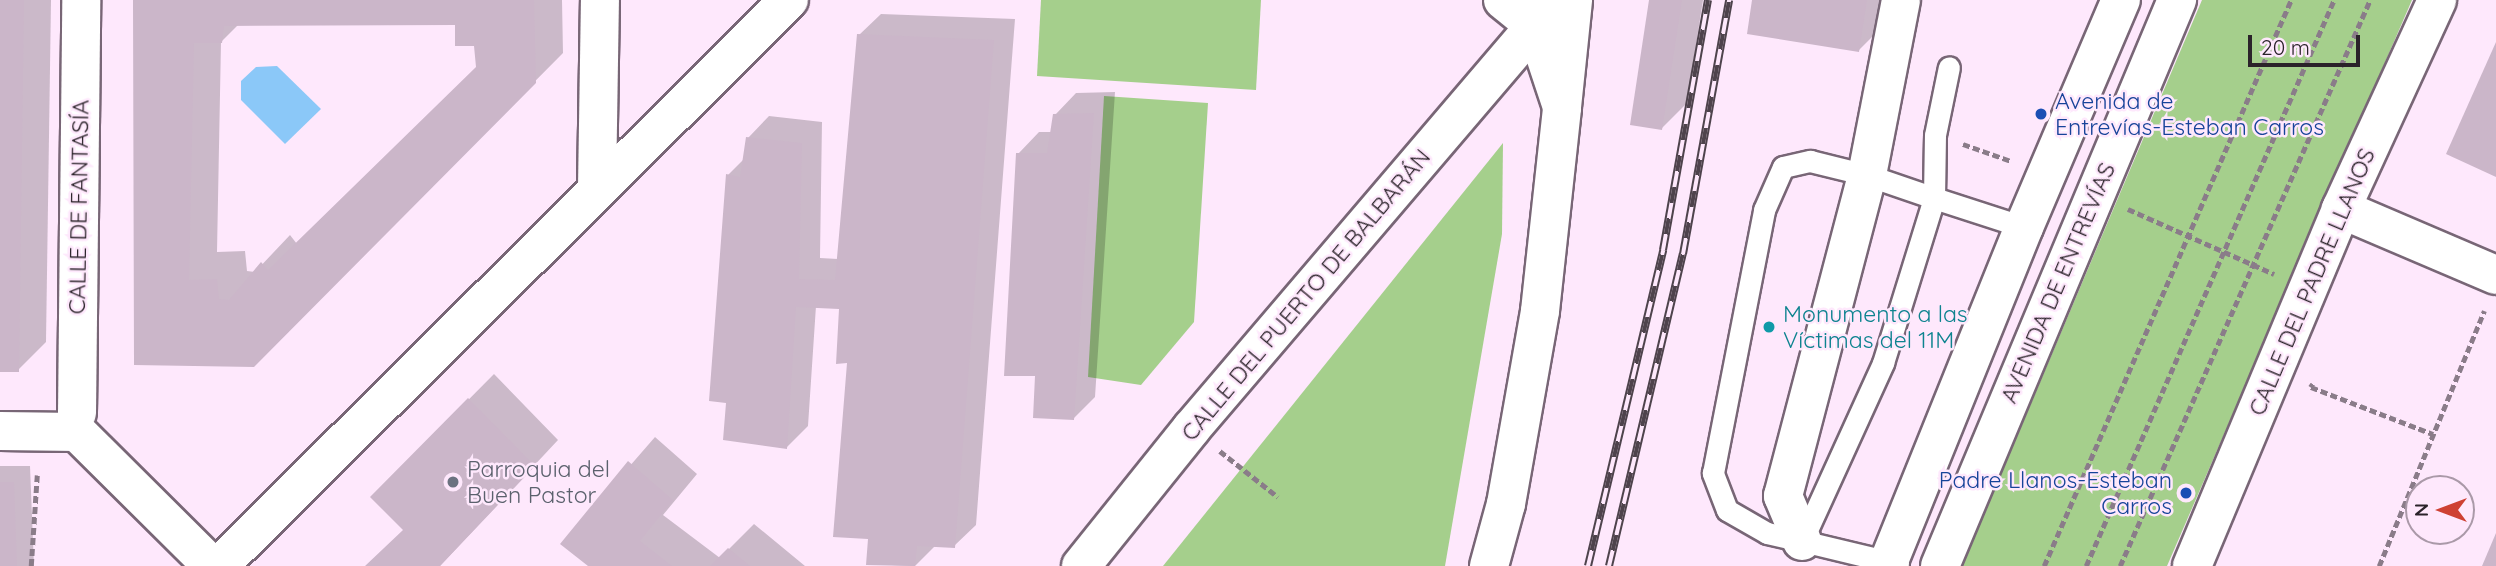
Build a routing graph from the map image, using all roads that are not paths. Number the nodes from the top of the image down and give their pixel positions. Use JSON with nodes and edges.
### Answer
{"nodes":[{"id":1,"x":81,"y":0,"type":"edge"},
{"id":2,"x":600,"y":0,"type":"edge"},
{"id":3,"x":789,"y":0,"type":"edge"},
{"id":4,"x":1503,"y":0,"type":"edge"},
{"id":5,"x":1573,"y":0,"type":"edge"},
{"id":6,"x":1901,"y":0,"type":"edge"},
{"id":7,"x":2121,"y":0,"type":"edge"},
{"id":8,"x":2177,"y":0,"type":"edge"},
{"id":9,"x":2437,"y":0,"type":"edge"},
{"id":10,"x":1536,"y":13,"type":"edge"},
{"id":11,"x":1949,"y":66,"type":"dead end"},
{"id":12,"x":1562,"y":107,"type":"junction"},
{"id":13,"x":1867,"y":175,"type":"junction"},
{"id":14,"x":597,"y":188,"type":"junction"},
{"id":15,"x":1934,"y":198,"type":"junction"},
{"id":16,"x":2341,"y":209,"type":"junction"},
{"id":17,"x":2024,"y":227,"type":"junction"},
{"id":18,"x":2491,"y":291,"type":"edge"},
{"id":19,"x":77,"y":413,"type":"dead end"},
{"id":20,"x":0,"y":431,"type":"edge"},
{"id":21,"x":1802,"y":541,"type":"junction"},
{"id":22,"x":1894,"y":564,"type":"edge"},
{"id":23,"x":212,"y":566,"type":"edge"},
{"id":24,"x":219,"y":566,"type":"edge"},
{"id":25,"x":1081,"y":566,"type":"edge"},
{"id":26,"x":1489,"y":566,"type":"edge"},
{"id":27,"x":1940,"y":566,"type":"edge"},
{"id":28,"x":2192,"y":566,"type":"edge"}],
"edges":[{"from":1,"to":19,"type":"street","name":"CALLE DE FANTASÍA"},
{"from":2,"to":14,"type":"street"},
{"from":3,"to":14,"type":"street"},
{"from":4,"to":10,"type":"street"},
{"from":5,"to":12,"type":"street"},
{"from":6,"to":13,"type":"street"},
{"from":7,"to":17,"type":"street"},
{"from":8,"to":27,"type":"street","name":"AVENIDA DE ENTREVÍAS"},
{"from":9,"to":16,"type":"street","name":"CALLE DEL PADRE LLANOS"},
{"from":10,"to":12,"type":"street"},
{"from":10,"to":25,"type":"street","name":"CALLE DEL PUERTO DE BALBARÁN"},
{"from":11,"to":15,"type":"lane"},
{"from":12,"to":26,"type":"street"},
{"from":13,"to":15,"type":"lane"},
{"from":13,"to":21,"type":"street"},
{"from":13,"to":21,"type":"lane"},
{"from":14,"to":24,"type":"street"},
{"from":15,"to":17,"type":"lane"},
{"from":15,"to":21,"type":"lane"},
{"from":16,"to":18,"type":"street"},
{"from":16,"to":28,"type":"street","name":"CALLE DEL PADRE LLANOS"},
{"from":17,"to":22,"type":"street"},
{"from":20,"to":23,"type":"street"},
{"from":21,"to":22,"type":"lane"}]}
